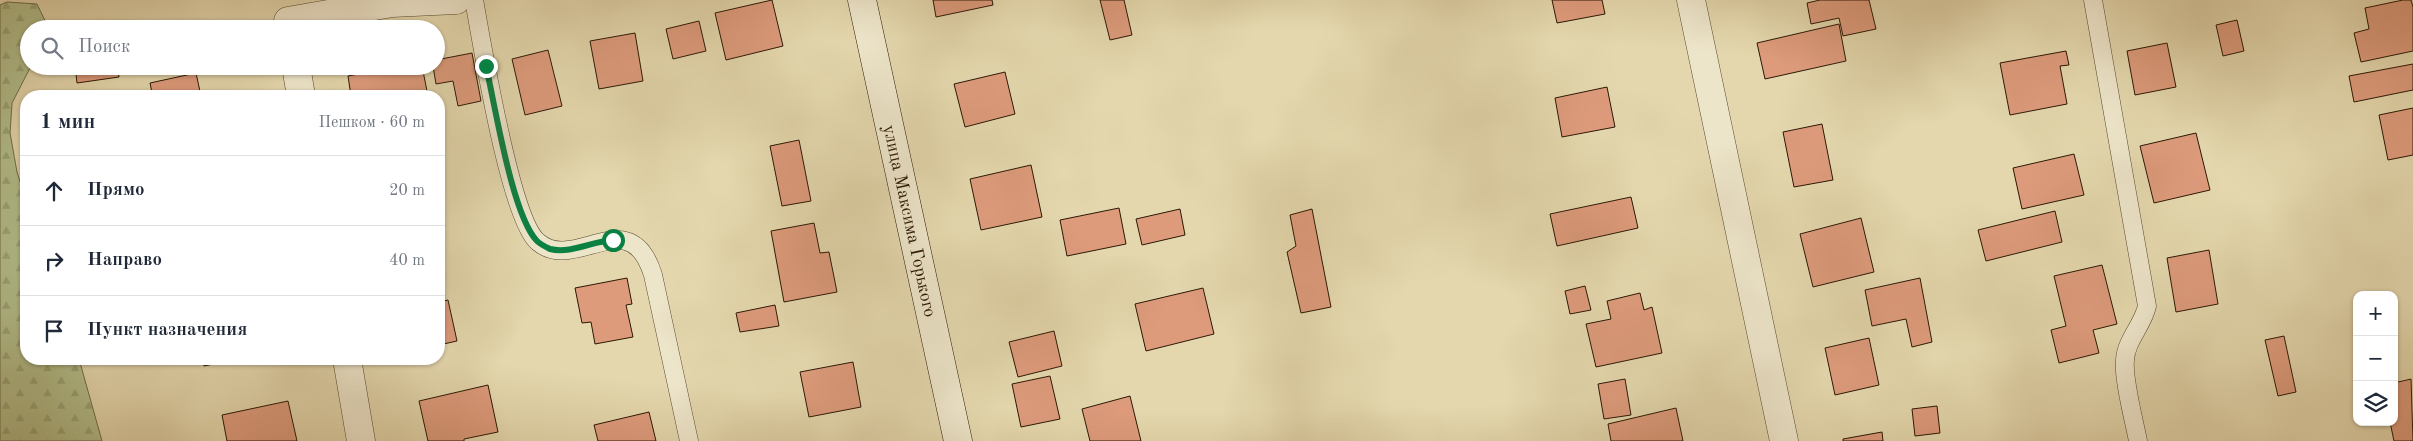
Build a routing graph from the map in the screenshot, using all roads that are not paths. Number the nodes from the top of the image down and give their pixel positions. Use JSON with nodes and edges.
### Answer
{"nodes":[{"id":1,"x":456,"y":0,"type":"edge"},
{"id":2,"x":474,"y":0,"type":"edge"},
{"id":3,"x":862,"y":0,"type":"edge"},
{"id":4,"x":1691,"y":0,"type":"edge"},
{"id":5,"x":2093,"y":0,"type":"edge"},
{"id":6,"x":287,"y":17,"type":"edge"},
{"id":7,"x":298,"y":75,"type":"edge"},
{"id":8,"x":300,"y":90,"type":"edge"},
{"id":9,"x":348,"y":365,"type":"edge"},
{"id":10,"x":361,"y":441,"type":"edge"},
{"id":11,"x":689,"y":441,"type":"edge"},
{"id":12,"x":958,"y":441,"type":"edge"},
{"id":13,"x":1784,"y":441,"type":"edge"},
{"id":14,"x":2138,"y":441,"type":"edge"}],
"edges":[{"from":1,"to":6,"type":"street"},
{"from":2,"to":11,"type":"lane"},
{"from":3,"to":12,"type":"street","name":"улица Максима Горького"},
{"from":4,"to":13,"type":"street"},
{"from":5,"to":14,"type":"lane"},
{"from":7,"to":8,"type":"street"},
{"from":9,"to":10,"type":"street"}]}
